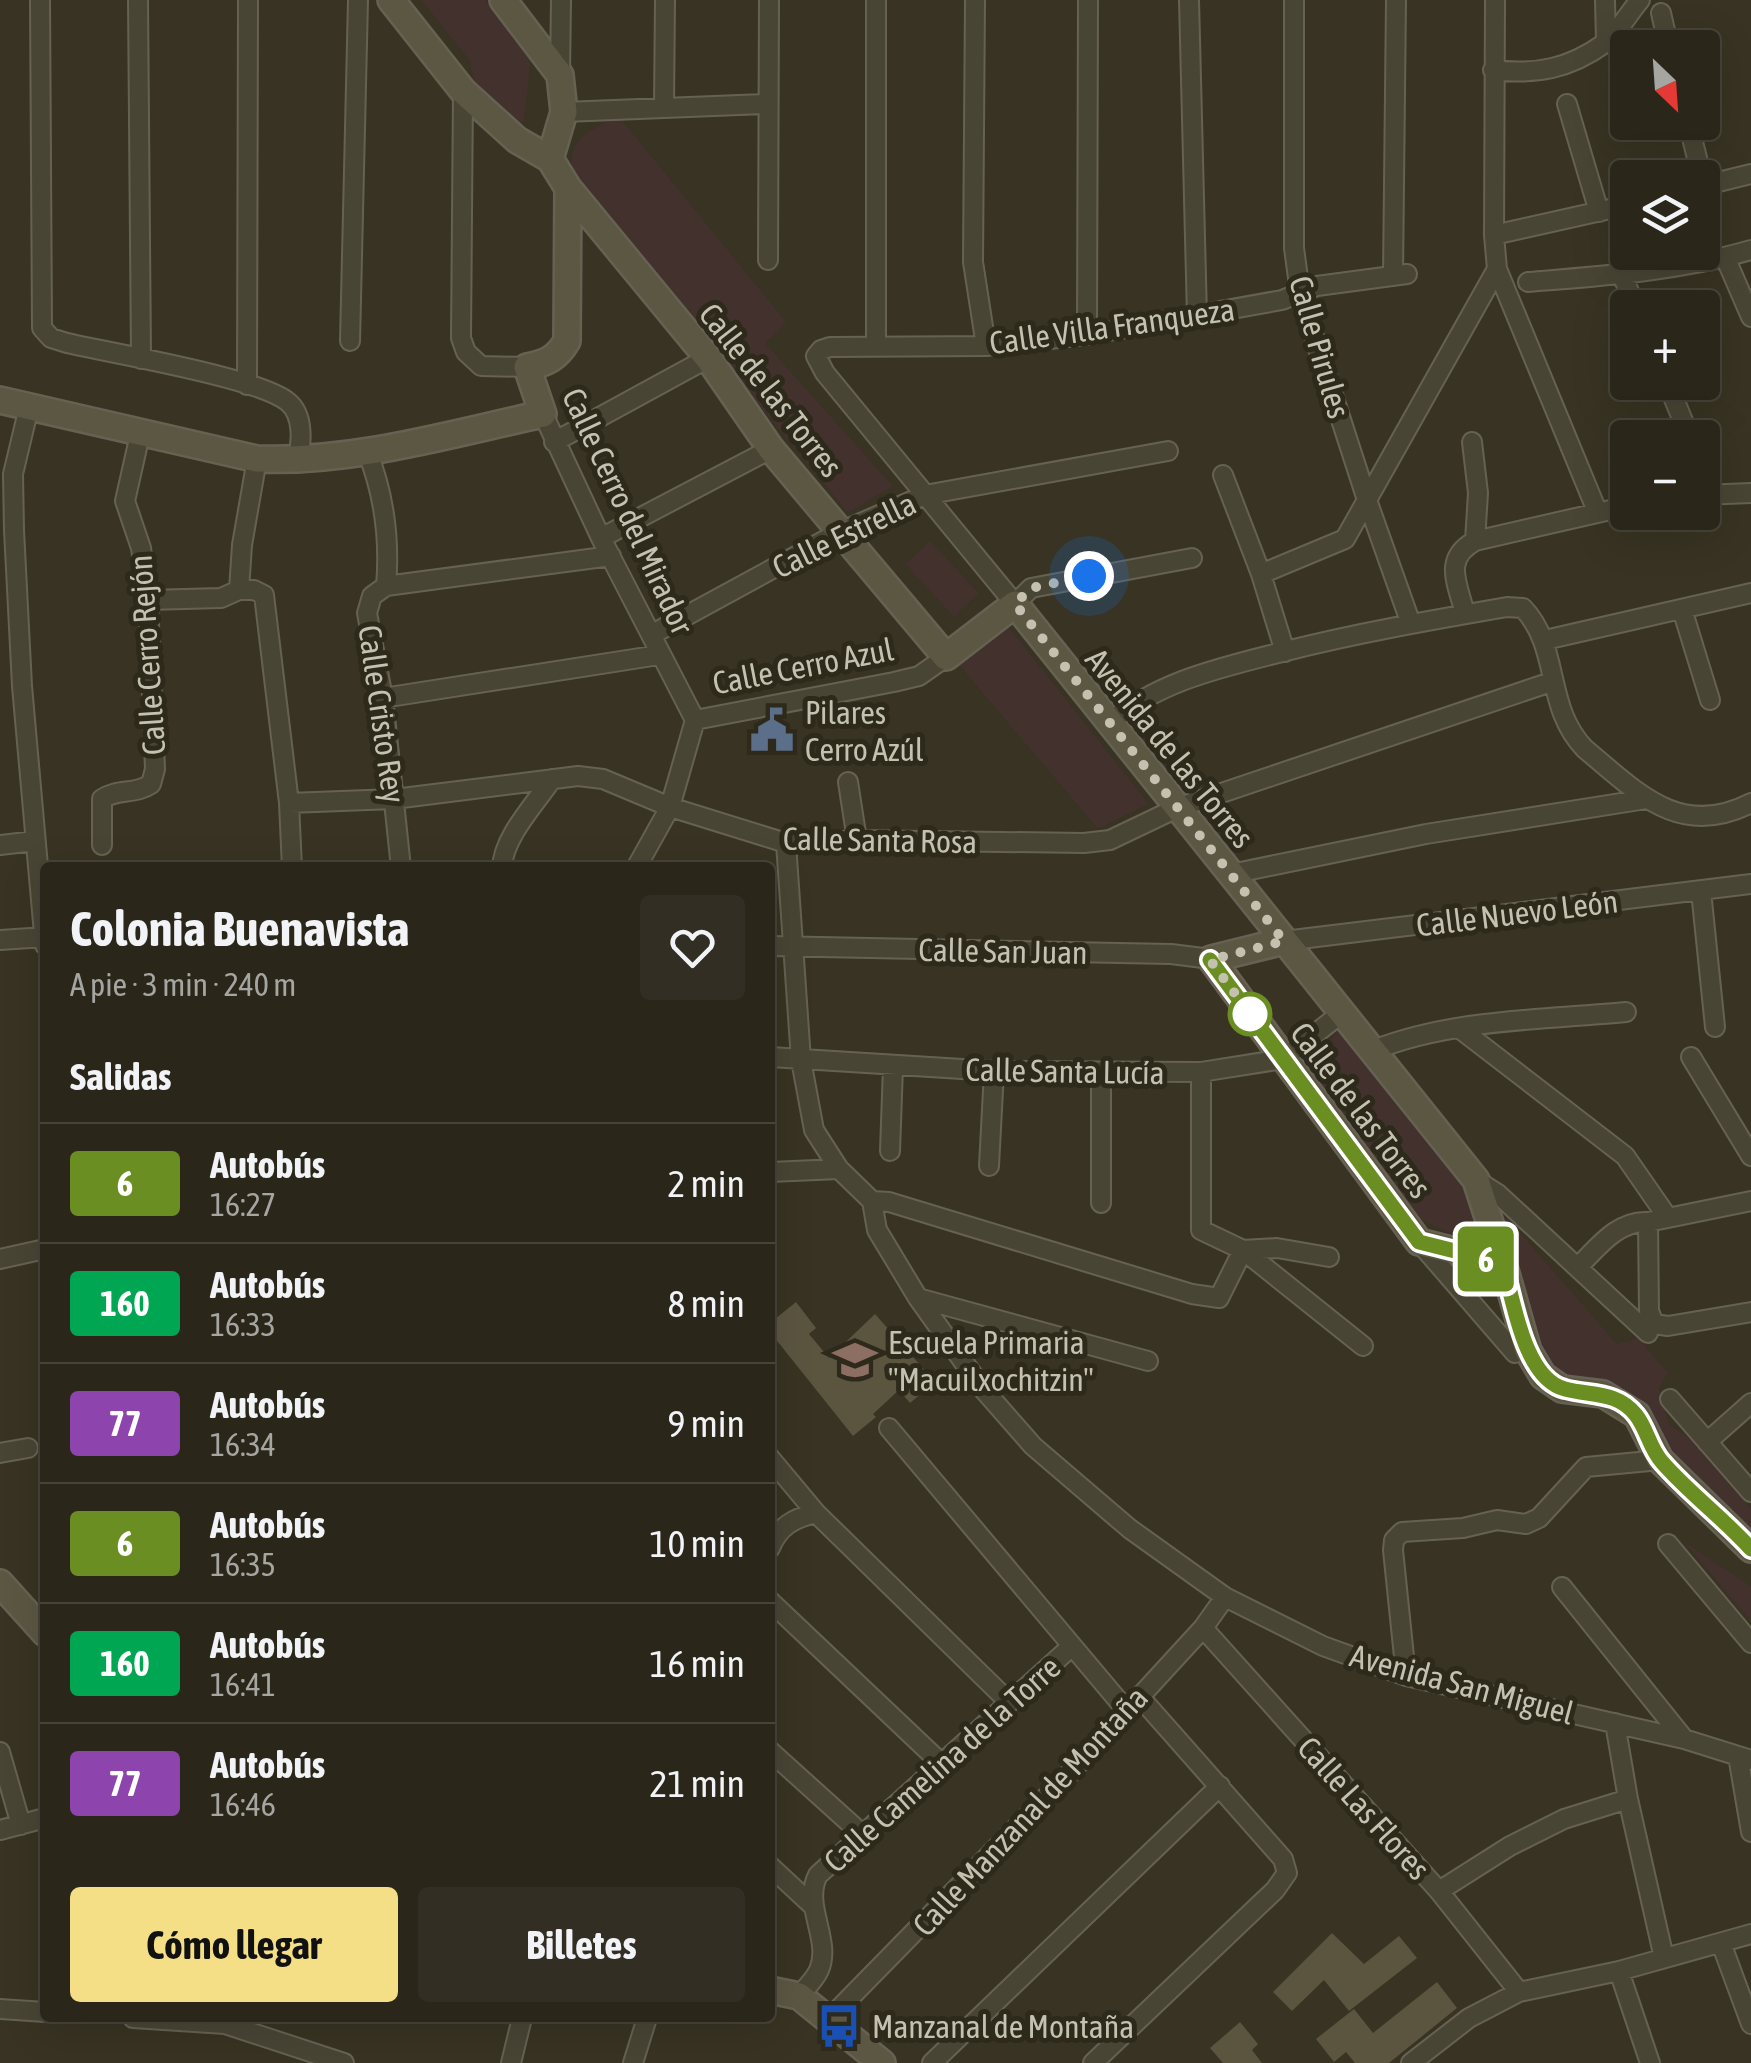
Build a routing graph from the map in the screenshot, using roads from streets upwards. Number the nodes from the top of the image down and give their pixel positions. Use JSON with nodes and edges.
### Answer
{"nodes":[{"id":1,"x":40,"y":0,"type":"edge"},
{"id":2,"x":138,"y":0,"type":"edge"},
{"id":3,"x":248,"y":0,"type":"edge"},
{"id":4,"x":358,"y":0,"type":"edge"},
{"id":5,"x":391,"y":0,"type":"edge"},
{"id":6,"x":503,"y":0,"type":"edge"},
{"id":7,"x":561,"y":0,"type":"edge"},
{"id":8,"x":666,"y":0,"type":"edge"},
{"id":9,"x":769,"y":0,"type":"edge"},
{"id":10,"x":876,"y":0,"type":"edge"},
{"id":11,"x":975,"y":0,"type":"edge"},
{"id":12,"x":1088,"y":0,"type":"edge"},
{"id":13,"x":1189,"y":0,"type":"edge"},
{"id":14,"x":1294,"y":0,"type":"edge"},
{"id":15,"x":1396,"y":0,"type":"edge"},
{"id":16,"x":1495,"y":0,"type":"edge"},
{"id":17,"x":1605,"y":0,"type":"edge"},
{"id":18,"x":1640,"y":0,"type":"edge"},
{"id":19,"x":1661,"y":12,"type":"dead end"},
{"id":20,"x":1665,"y":30,"type":"edge"},
{"id":21,"x":1606,"y":42,"type":"junction"},
{"id":22,"x":1493,"y":70,"type":"junction"},
{"id":23,"x":560,"y":76,"type":"junction"},
{"id":24,"x":463,"y":91,"type":"junction"},
{"id":25,"x":766,"y":104,"type":"junction"},
{"id":26,"x":1567,"y":104,"type":"dead end"},
{"id":27,"x":664,"y":106,"type":"junction"},
{"id":28,"x":564,"y":112,"type":"junction"},
{"id":29,"x":550,"y":158,"type":"junction"},
{"id":30,"x":1751,"y":174,"type":"edge"},
{"id":31,"x":1720,"y":179,"type":"edge"},
{"id":32,"x":568,"y":188,"type":"junction"},
{"id":33,"x":1610,"y":209,"type":"edge"},
{"id":34,"x":1598,"y":212,"type":"junction"},
{"id":35,"x":1494,"y":235,"type":"junction"},
{"id":36,"x":1751,"y":250,"type":"edge"},
{"id":37,"x":1725,"y":257,"type":"junction"},
{"id":38,"x":768,"y":260,"type":"dead end"},
{"id":39,"x":1497,"y":269,"type":"junction"},
{"id":40,"x":1622,"y":274,"type":"junction"},
{"id":41,"x":1528,"y":282,"type":"dead end"},
{"id":42,"x":1629,"y":290,"type":"edge"},
{"id":43,"x":1300,"y":293,"type":"junction"},
{"id":44,"x":1197,"y":317,"type":"junction"},
{"id":45,"x":1751,"y":317,"type":"edge"},
{"id":46,"x":1086,"y":335,"type":"junction"},
{"id":47,"x":350,"y":342,"type":"dead end"},
{"id":48,"x":876,"y":346,"type":"junction"},
{"id":49,"x":986,"y":346,"type":"junction"},
{"id":50,"x":816,"y":356,"type":"joint"},
{"id":51,"x":708,"y":358,"type":"junction"},
{"id":52,"x":141,"y":360,"type":"junction"},
{"id":53,"x":528,"y":367,"type":"junction"},
{"id":54,"x":248,"y":385,"type":"junction"},
{"id":55,"x":0,"y":400,"type":"edge"},
{"id":56,"x":29,"y":407,"type":"junction"},
{"id":57,"x":543,"y":414,"type":"junction"},
{"id":58,"x":142,"y":430,"type":"junction"},
{"id":59,"x":554,"y":442,"type":"junction"},
{"id":60,"x":1472,"y":442,"type":"dead end"},
{"id":61,"x":771,"y":449,"type":"junction"},
{"id":62,"x":368,"y":451,"type":"junction"},
{"id":63,"x":1168,"y":451,"type":"dead end"},
{"id":64,"x":258,"y":459,"type":"junction"},
{"id":65,"x":296,"y":461,"type":"junction"},
{"id":66,"x":1223,"y":474,"type":"dead end"},
{"id":67,"x":1751,"y":493,"type":"edge"},
{"id":68,"x":1720,"y":494,"type":"edge"},
{"id":69,"x":925,"y":495,"type":"junction"},
{"id":70,"x":1367,"y":500,"type":"junction"},
{"id":71,"x":1610,"y":509,"type":"edge"},
{"id":72,"x":1597,"y":511,"type":"junction"},
{"id":73,"x":840,"y":532,"type":"junction"},
{"id":74,"x":600,"y":538,"type":"junction"},
{"id":75,"x":1468,"y":545,"type":"junction"},
{"id":76,"x":611,"y":556,"type":"junction"},
{"id":77,"x":1192,"y":558,"type":"dead end"},
{"id":78,"x":1261,"y":574,"type":"junction"},
{"id":79,"x":386,"y":586,"type":"junction"},
{"id":80,"x":239,"y":590,"type":"junction"},
{"id":81,"x":1751,"y":593,"type":"edge"},
{"id":82,"x":148,"y":600,"type":"junction"},
{"id":83,"x":1015,"y":604,"type":"junction"},
{"id":84,"x":1682,"y":609,"type":"junction"},
{"id":85,"x":1465,"y":614,"type":"junction"},
{"id":86,"x":1412,"y":624,"type":"junction"},
{"id":87,"x":651,"y":635,"type":"junction"},
{"id":88,"x":1545,"y":640,"type":"junction"},
{"id":89,"x":1285,"y":652,"type":"junction"},
{"id":90,"x":659,"y":655,"type":"junction"},
{"id":91,"x":946,"y":657,"type":"junction"},
{"id":92,"x":1551,"y":682,"type":"junction"},
{"id":93,"x":383,"y":698,"type":"junction"},
{"id":94,"x":1710,"y":700,"type":"dead end"},
{"id":95,"x":695,"y":720,"type":"junction"},
{"id":96,"x":1108,"y":724,"type":"junction"},
{"id":97,"x":552,"y":778,"type":"junction"},
{"id":98,"x":848,"y":782,"type":"dead end"},
{"id":99,"x":394,"y":799,"type":"junction"},
{"id":100,"x":1646,"y":799,"type":"junction"},
{"id":101,"x":288,"y":803,"type":"junction"},
{"id":102,"x":1751,"y":803,"type":"edge"},
{"id":103,"x":670,"y":807,"type":"junction"},
{"id":104,"x":1176,"y":808,"type":"junction"},
{"id":105,"x":35,"y":840,"type":"junction"},
{"id":106,"x":857,"y":840,"type":"junction"},
{"id":107,"x":786,"y":843,"type":"junction"},
{"id":108,"x":102,"y":845,"type":"dead end"},
{"id":109,"x":0,"y":846,"type":"edge"},
{"id":110,"x":292,"y":862,"type":"edge"},
{"id":111,"x":400,"y":862,"type":"edge"},
{"id":112,"x":502,"y":862,"type":"edge"},
{"id":113,"x":639,"y":862,"type":"edge"},
{"id":114,"x":1231,"y":874,"type":"junction"},
{"id":115,"x":1751,"y":884,"type":"edge"},
{"id":116,"x":1702,"y":892,"type":"junction"},
{"id":117,"x":40,"y":896,"type":"edge"},
{"id":118,"x":0,"y":940,"type":"edge"},
{"id":119,"x":40,"y":940,"type":"edge"},
{"id":120,"x":1284,"y":941,"type":"junction"},
{"id":121,"x":775,"y":946,"type":"edge"},
{"id":122,"x":795,"y":947,"type":"junction"},
{"id":123,"x":1210,"y":960,"type":"junction"},
{"id":124,"x":1342,"y":1012,"type":"junction"},
{"id":125,"x":1626,"y":1012,"type":"dead end"},
{"id":126,"x":1715,"y":1027,"type":"dead end"},
{"id":127,"x":1459,"y":1028,"type":"junction"},
{"id":128,"x":1374,"y":1050,"type":"junction"},
{"id":129,"x":1690,"y":1056,"type":"dead end"},
{"id":130,"x":775,"y":1057,"type":"edge"},
{"id":131,"x":1282,"y":1058,"type":"junction"},
{"id":132,"x":801,"y":1060,"type":"junction"},
{"id":133,"x":893,"y":1066,"type":"junction"},
{"id":134,"x":994,"y":1071,"type":"junction"},
{"id":135,"x":1201,"y":1072,"type":"junction"},
{"id":136,"x":1102,"y":1074,"type":"junction"},
{"id":137,"x":890,"y":1152,"type":"dead end"},
{"id":138,"x":1751,"y":1156,"type":"edge"},
{"id":139,"x":990,"y":1166,"type":"dead end"},
{"id":140,"x":839,"y":1169,"type":"junction"},
{"id":141,"x":775,"y":1172,"type":"edge"},
{"id":142,"x":1476,"y":1180,"type":"junction"},
{"id":143,"x":872,"y":1201,"type":"junction"},
{"id":144,"x":1751,"y":1201,"type":"edge"},
{"id":145,"x":1101,"y":1203,"type":"dead end"},
{"id":146,"x":1668,"y":1218,"type":"junction"},
{"id":147,"x":1648,"y":1222,"type":"junction"},
{"id":148,"x":1419,"y":1242,"type":"junction"},
{"id":149,"x":40,"y":1250,"type":"edge"},
{"id":150,"x":1243,"y":1250,"type":"junction"},
{"id":151,"x":1329,"y":1257,"type":"dead end"},
{"id":152,"x":0,"y":1259,"type":"edge"},
{"id":153,"x":1503,"y":1263,"type":"junction"},
{"id":154,"x":1578,"y":1267,"type":"junction"},
{"id":155,"x":918,"y":1298,"type":"junction"},
{"id":156,"x":1751,"y":1312,"type":"edge"},
{"id":157,"x":1651,"y":1328,"type":"junction"},
{"id":158,"x":1362,"y":1346,"type":"dead end"},
{"id":159,"x":1515,"y":1353,"type":"dead end"},
{"id":160,"x":1148,"y":1360,"type":"dead end"},
{"id":161,"x":1670,"y":1398,"type":"dead end"},
{"id":162,"x":1751,"y":1403,"type":"edge"},
{"id":163,"x":889,"y":1428,"type":"dead end"},
{"id":164,"x":1707,"y":1442,"type":"junction"},
{"id":165,"x":28,"y":1448,"type":"dead end"},
{"id":166,"x":0,"y":1454,"type":"edge"},
{"id":167,"x":1660,"y":1460,"type":"junction"},
{"id":168,"x":775,"y":1464,"type":"edge"},
{"id":169,"x":1751,"y":1492,"type":"edge"},
{"id":170,"x":816,"y":1512,"type":"junction"},
{"id":171,"x":775,"y":1537,"type":"edge"},
{"id":172,"x":1668,"y":1544,"type":"dead end"},
{"id":173,"x":1751,"y":1549,"type":"edge"},
{"id":174,"x":0,"y":1583,"type":"edge"},
{"id":175,"x":1562,"y":1586,"type":"dead end"},
{"id":176,"x":1225,"y":1597,"type":"junction"},
{"id":177,"x":775,"y":1607,"type":"edge"},
{"id":178,"x":40,"y":1627,"type":"edge"},
{"id":179,"x":1203,"y":1628,"type":"junction"},
{"id":180,"x":1751,"y":1643,"type":"edge"},
{"id":181,"x":1072,"y":1646,"type":"junction"},
{"id":182,"x":1406,"y":1676,"type":"junction"},
{"id":183,"x":1009,"y":1702,"type":"junction"},
{"id":184,"x":1133,"y":1704,"type":"junction"},
{"id":185,"x":1615,"y":1723,"type":"junction"},
{"id":186,"x":1684,"y":1739,"type":"junction"},
{"id":187,"x":0,"y":1752,"type":"edge"},
{"id":188,"x":775,"y":1756,"type":"edge"},
{"id":189,"x":1744,"y":1758,"type":"edge"},
{"id":190,"x":942,"y":1763,"type":"junction"},
{"id":191,"x":1220,"y":1786,"type":"junction"},
{"id":192,"x":1628,"y":1798,"type":"junction"},
{"id":193,"x":40,"y":1819,"type":"edge"},
{"id":194,"x":21,"y":1825,"type":"junction"},
{"id":195,"x":0,"y":1830,"type":"edge"},
{"id":196,"x":1751,"y":1832,"type":"edge"},
{"id":197,"x":862,"y":1834,"type":"junction"},
{"id":198,"x":775,"y":1871,"type":"edge"},
{"id":199,"x":1439,"y":1891,"type":"junction"},
{"id":200,"x":814,"y":1907,"type":"junction"},
{"id":201,"x":1751,"y":1934,"type":"edge"},
{"id":202,"x":1720,"y":1943,"type":"junction"},
{"id":203,"x":1664,"y":1958,"type":"junction"},
{"id":204,"x":1620,"y":1971,"type":"junction"},
{"id":205,"x":775,"y":1991,"type":"edge"},
{"id":206,"x":1519,"y":1992,"type":"junction"},
{"id":207,"x":800,"y":1996,"type":"junction"},
{"id":208,"x":0,"y":2008,"type":"edge"},
{"id":209,"x":40,"y":2012,"type":"edge"},
{"id":210,"x":829,"y":2019,"type":"junction"},
{"id":211,"x":228,"y":2022,"type":"edge"},
{"id":212,"x":521,"y":2022,"type":"edge"},
{"id":213,"x":646,"y":2022,"type":"edge"},
{"id":214,"x":1751,"y":2024,"type":"edge"},
{"id":215,"x":1430,"y":2057,"type":"edge"},
{"id":216,"x":344,"y":2063,"type":"edge"},
{"id":217,"x":510,"y":2063,"type":"edge"},
{"id":218,"x":633,"y":2063,"type":"edge"},
{"id":219,"x":882,"y":2063,"type":"edge"},
{"id":220,"x":932,"y":2063,"type":"edge"},
{"id":221,"x":1094,"y":2063,"type":"edge"},
{"id":222,"x":1411,"y":2063,"type":"edge"},
{"id":223,"x":1650,"y":2063,"type":"edge"}],
"edges":[{"from":1,"to":52,"type":"street"},
{"from":2,"to":52,"type":"street"},
{"from":3,"to":54,"type":"street"},
{"from":4,"to":47,"type":"street"},
{"from":5,"to":24,"type":"street","name":"Calle de las Torres"},
{"from":6,"to":23,"type":"street"},
{"from":7,"to":23,"type":"street"},
{"from":8,"to":27,"type":"street"},
{"from":9,"to":25,"type":"street"},
{"from":10,"to":48,"type":"street"},
{"from":11,"to":49,"type":"street"},
{"from":12,"to":46,"type":"street"},
{"from":13,"to":44,"type":"street"},
{"from":14,"to":43,"type":"street","name":"Calle Pirules"},
{"from":15,"to":43,"type":"street","name":"Calle Villa Franqueza"},
{"from":16,"to":22,"type":"street"},
{"from":17,"to":21,"type":"street"},
{"from":18,"to":21,"type":"street"},
{"from":19,"to":20,"type":"street"},
{"from":21,"to":22,"type":"street"},
{"from":22,"to":35,"type":"street"},
{"from":23,"to":28,"type":"street"},
{"from":24,"to":29,"type":"street","name":"Calle de las Torres"},
{"from":24,"to":53,"type":"street"},
{"from":25,"to":27,"type":"street"},
{"from":25,"to":38,"type":"street"},
{"from":26,"to":34,"type":"street"},
{"from":27,"to":28,"type":"street"},
{"from":28,"to":29,"type":"street"},
{"from":29,"to":32,"type":"street","name":"Calle de las Torres"},
{"from":30,"to":31,"type":"street"},
{"from":32,"to":51,"type":"street","name":"Calle de las Torres"},
{"from":32,"to":53,"type":"street","name":"Calle Cerro del Mirador"},
{"from":33,"to":34,"type":"street"},
{"from":34,"to":35,"type":"street"},
{"from":35,"to":39,"type":"street"},
{"from":36,"to":37,"type":"street"},
{"from":37,"to":40,"type":"street"},
{"from":37,"to":45,"type":"street"},
{"from":39,"to":70,"type":"street"},
{"from":39,"to":72,"type":"street"},
{"from":40,"to":41,"type":"street"},
{"from":40,"to":42,"type":"street"},
{"from":43,"to":44,"type":"street","name":"Calle Villa Franqueza"},
{"from":43,"to":70,"type":"street","name":"Calle Pirules"},
{"from":44,"to":46,"type":"street","name":"Calle Villa Franqueza"},
{"from":46,"to":49,"type":"street","name":"Calle Villa Franqueza"},
{"from":48,"to":49,"type":"street","name":"Calle Villa Franqueza"},
{"from":48,"to":50,"type":"street","name":"Calle Villa Franqueza"},
{"from":50,"to":69,"type":"street","name":"Avenida de las Torres"},
{"from":51,"to":59,"type":"street"},
{"from":51,"to":61,"type":"street","name":"Calle de las Torres"},
{"from":52,"to":54,"type":"street"},
{"from":53,"to":57,"type":"street","name":"Calle Cerro del Mirador"},
{"from":54,"to":65,"type":"street"},
{"from":55,"to":56,"type":"street"},
{"from":56,"to":58,"type":"street"},
{"from":56,"to":105,"type":"street"},
{"from":57,"to":59,"type":"street","name":"Calle Cerro del Mirador"},
{"from":57,"to":62,"type":"street"},
{"from":58,"to":64,"type":"street"},
{"from":58,"to":82,"type":"street","name":"Calle Cerro Rejón"},
{"from":59,"to":74,"type":"street","name":"Calle Cerro del Mirador"},
{"from":60,"to":75,"type":"street"},
{"from":61,"to":73,"type":"street","name":"Calle de las Torres"},
{"from":61,"to":74,"type":"street"},
{"from":62,"to":65,"type":"street"},
{"from":62,"to":79,"type":"street","name":"Calle Cristo Rey"},
{"from":63,"to":69,"type":"street","name":"Calle Estrella"},
{"from":64,"to":65,"type":"street"},
{"from":64,"to":80,"type":"street"},
{"from":66,"to":78,"type":"street"},
{"from":67,"to":68,"type":"street"},
{"from":69,"to":73,"type":"street","name":"Calle Estrella"},
{"from":69,"to":83,"type":"street","name":"Avenida de las Torres"},
{"from":70,"to":78,"type":"street"},
{"from":70,"to":86,"type":"street","name":"Calle Pirules"},
{"from":71,"to":72,"type":"street"},
{"from":72,"to":75,"type":"street"},
{"from":73,"to":87,"type":"street","name":"Calle Estrella"},
{"from":73,"to":91,"type":"street","name":"Calle de las Torres"},
{"from":74,"to":76,"type":"street","name":"Calle Cerro del Mirador"},
{"from":75,"to":85,"type":"street"},
{"from":76,"to":79,"type":"street"},
{"from":76,"to":87,"type":"street","name":"Calle Cerro del Mirador"},
{"from":77,"to":83,"type":"street","name":"Calle Cerro Azul"},
{"from":78,"to":89,"type":"street"},
{"from":79,"to":93,"type":"street","name":"Calle Cristo Rey"},
{"from":80,"to":82,"type":"street"},
{"from":80,"to":101,"type":"street"},
{"from":81,"to":84,"type":"street"},
{"from":82,"to":108,"type":"street","name":"Calle Cerro Rejón"},
{"from":83,"to":91,"type":"street","name":"Calle Cerro Azul"},
{"from":83,"to":96,"type":"street","name":"Avenida de las Torres"},
{"from":84,"to":88,"type":"street"},
{"from":84,"to":94,"type":"street"},
{"from":85,"to":86,"type":"street"},
{"from":85,"to":88,"type":"street"},
{"from":86,"to":89,"type":"street"},
{"from":87,"to":90,"type":"street","name":"Calle Cerro del Mirador"},
{"from":88,"to":92,"type":"street"},
{"from":89,"to":96,"type":"street"},
{"from":90,"to":93,"type":"street"},
{"from":90,"to":95,"type":"street","name":"Calle Cerro del Mirador"},
{"from":91,"to":95,"type":"street","name":"Calle Cerro Azul"},
{"from":92,"to":100,"type":"street"},
{"from":92,"to":104,"type":"street","name":"Calle Santa Rosa"},
{"from":93,"to":99,"type":"street","name":"Calle Cristo Rey"},
{"from":95,"to":103,"type":"street"},
{"from":96,"to":104,"type":"street","name":"Avenida de las Torres"},
{"from":97,"to":99,"type":"street","name":"Calle Santa Rosa"},
{"from":97,"to":103,"type":"street","name":"Calle Santa Rosa"},
{"from":97,"to":112,"type":"street"},
{"from":98,"to":106,"type":"street"},
{"from":99,"to":101,"type":"street","name":"Calle Santa Rosa"},
{"from":99,"to":111,"type":"street","name":"Calle Cristo Rey"},
{"from":100,"to":102,"type":"street"},
{"from":100,"to":114,"type":"street"},
{"from":101,"to":110,"type":"street"},
{"from":103,"to":107,"type":"street","name":"Calle Santa Rosa"},
{"from":103,"to":113,"type":"street"},
{"from":104,"to":106,"type":"street","name":"Calle Santa Rosa"},
{"from":104,"to":114,"type":"street","name":"Avenida de las Torres"},
{"from":105,"to":109,"type":"street"},
{"from":105,"to":117,"type":"street"},
{"from":106,"to":107,"type":"street","name":"Calle Santa Rosa"},
{"from":107,"to":122,"type":"street","name":"Avenida San Miguel"},
{"from":114,"to":120,"type":"street","name":"Avenida de las Torres"},
{"from":115,"to":116,"type":"street","name":"Calle Nuevo León"},
{"from":116,"to":120,"type":"street","name":"Calle Nuevo León"},
{"from":116,"to":126,"type":"street"},
{"from":118,"to":119,"type":"street"},
{"from":120,"to":123,"type":"street"},
{"from":120,"to":124,"type":"street","name":"Avenida de las Torres"},
{"from":121,"to":122,"type":"street"},
{"from":122,"to":123,"type":"street","name":"Calle San Juan"},
{"from":122,"to":132,"type":"street","name":"Avenida San Miguel"},
{"from":123,"to":131,"type":"street","name":"Calle de las Torres"},
{"from":124,"to":128,"type":"street","name":"Avenida de las Torres"},
{"from":124,"to":131,"type":"street","name":"Calle Santa Lucía"},
{"from":125,"to":127,"type":"street"},
{"from":127,"to":128,"type":"street"},
{"from":127,"to":146,"type":"street"},
{"from":128,"to":142,"type":"street","name":"Avenida de las Torres"},
{"from":129,"to":138,"type":"street"},
{"from":130,"to":132,"type":"street","name":"Calle Santa Lucía"},
{"from":131,"to":135,"type":"street","name":"Calle Santa Lucía"},
{"from":131,"to":148,"type":"street","name":"Calle de las Torres"},
{"from":132,"to":133,"type":"street","name":"Calle Santa Lucía"},
{"from":132,"to":140,"type":"street","name":"Avenida San Miguel"},
{"from":133,"to":134,"type":"street","name":"Calle Santa Lucía"},
{"from":133,"to":137,"type":"street"},
{"from":134,"to":136,"type":"street","name":"Calle Santa Lucía"},
{"from":134,"to":139,"type":"street"},
{"from":135,"to":136,"type":"street","name":"Calle Santa Lucía"},
{"from":135,"to":150,"type":"street"},
{"from":136,"to":145,"type":"street"},
{"from":140,"to":141,"type":"street"},
{"from":140,"to":143,"type":"street","name":"Avenida San Miguel"},
{"from":142,"to":153,"type":"street","name":"Avenida de las Torres"},
{"from":142,"to":154,"type":"street","name":"Avenida de las Torres"},
{"from":143,"to":150,"type":"street"},
{"from":143,"to":155,"type":"street","name":"Avenida San Miguel"},
{"from":144,"to":146,"type":"street"},
{"from":146,"to":147,"type":"street"},
{"from":147,"to":154,"type":"street"},
{"from":147,"to":157,"type":"street"},
{"from":148,"to":153,"type":"street","name":"Calle de las Torres"},
{"from":148,"to":159,"type":"street"},
{"from":149,"to":152,"type":"street"},
{"from":150,"to":151,"type":"street"},
{"from":150,"to":158,"type":"street"},
{"from":153,"to":167,"type":"street"},
{"from":154,"to":157,"type":"street","name":"Avenida de las Torres"},
{"from":155,"to":160,"type":"street"},
{"from":155,"to":176,"type":"street","name":"Avenida San Miguel"},
{"from":156,"to":157,"type":"street"},
{"from":161,"to":164,"type":"street"},
{"from":162,"to":164,"type":"street"},
{"from":163,"to":181,"type":"street"},
{"from":164,"to":169,"type":"street"},
{"from":165,"to":166,"type":"street"},
{"from":167,"to":173,"type":"street"},
{"from":167,"to":182,"type":"street"},
{"from":168,"to":170,"type":"street"},
{"from":170,"to":171,"type":"street"},
{"from":170,"to":183,"type":"street"},
{"from":172,"to":180,"type":"street"},
{"from":174,"to":178,"type":"street"},
{"from":175,"to":186,"type":"street"},
{"from":176,"to":179,"type":"street","name":"Calle Manzanal de Montaña"},
{"from":176,"to":182,"type":"street","name":"Avenida San Miguel"},
{"from":177,"to":190,"type":"street"},
{"from":179,"to":184,"type":"street","name":"Calle Manzanal de Montaña"},
{"from":179,"to":199,"type":"street","name":"Calle Las Flores"},
{"from":181,"to":183,"type":"street","name":"Calle Camelina de la Torre"},
{"from":181,"to":184,"type":"street"},
{"from":182,"to":185,"type":"street","name":"Avenida San Miguel"},
{"from":183,"to":190,"type":"street","name":"Calle Camelina de la Torre"},
{"from":184,"to":191,"type":"street"},
{"from":184,"to":210,"type":"street","name":"Calle Manzanal de Montaña"},
{"from":185,"to":186,"type":"street","name":"Avenida San Miguel"},
{"from":185,"to":192,"type":"street"},
{"from":186,"to":189,"type":"street","name":"Avenida San Miguel"},
{"from":187,"to":194,"type":"street"},
{"from":188,"to":197,"type":"street"},
{"from":189,"to":196,"type":"street"},
{"from":190,"to":197,"type":"street","name":"Calle Camelina de la Torre"},
{"from":191,"to":220,"type":"street"},
{"from":191,"to":221,"type":"street"},
{"from":192,"to":199,"type":"street"},
{"from":192,"to":203,"type":"street"},
{"from":193,"to":194,"type":"street"},
{"from":194,"to":195,"type":"street"},
{"from":197,"to":200,"type":"street","name":"Calle Camelina de la Torre"},
{"from":198,"to":200,"type":"street"},
{"from":199,"to":206,"type":"street","name":"Calle Las Flores"},
{"from":200,"to":207,"type":"street","name":"Calle Camelina de la Torre"},
{"from":201,"to":202,"type":"street"},
{"from":202,"to":203,"type":"street"},
{"from":202,"to":214,"type":"street"},
{"from":203,"to":204,"type":"street"},
{"from":204,"to":206,"type":"street"},
{"from":204,"to":223,"type":"street"},
{"from":205,"to":207,"type":"street"},
{"from":206,"to":215,"type":"street"},
{"from":207,"to":210,"type":"street"},
{"from":208,"to":209,"type":"street"},
{"from":210,"to":219,"type":"street"},
{"from":211,"to":216,"type":"street"},
{"from":212,"to":217,"type":"street"},
{"from":213,"to":218,"type":"street"},
{"from":215,"to":222,"type":"street"}]}
